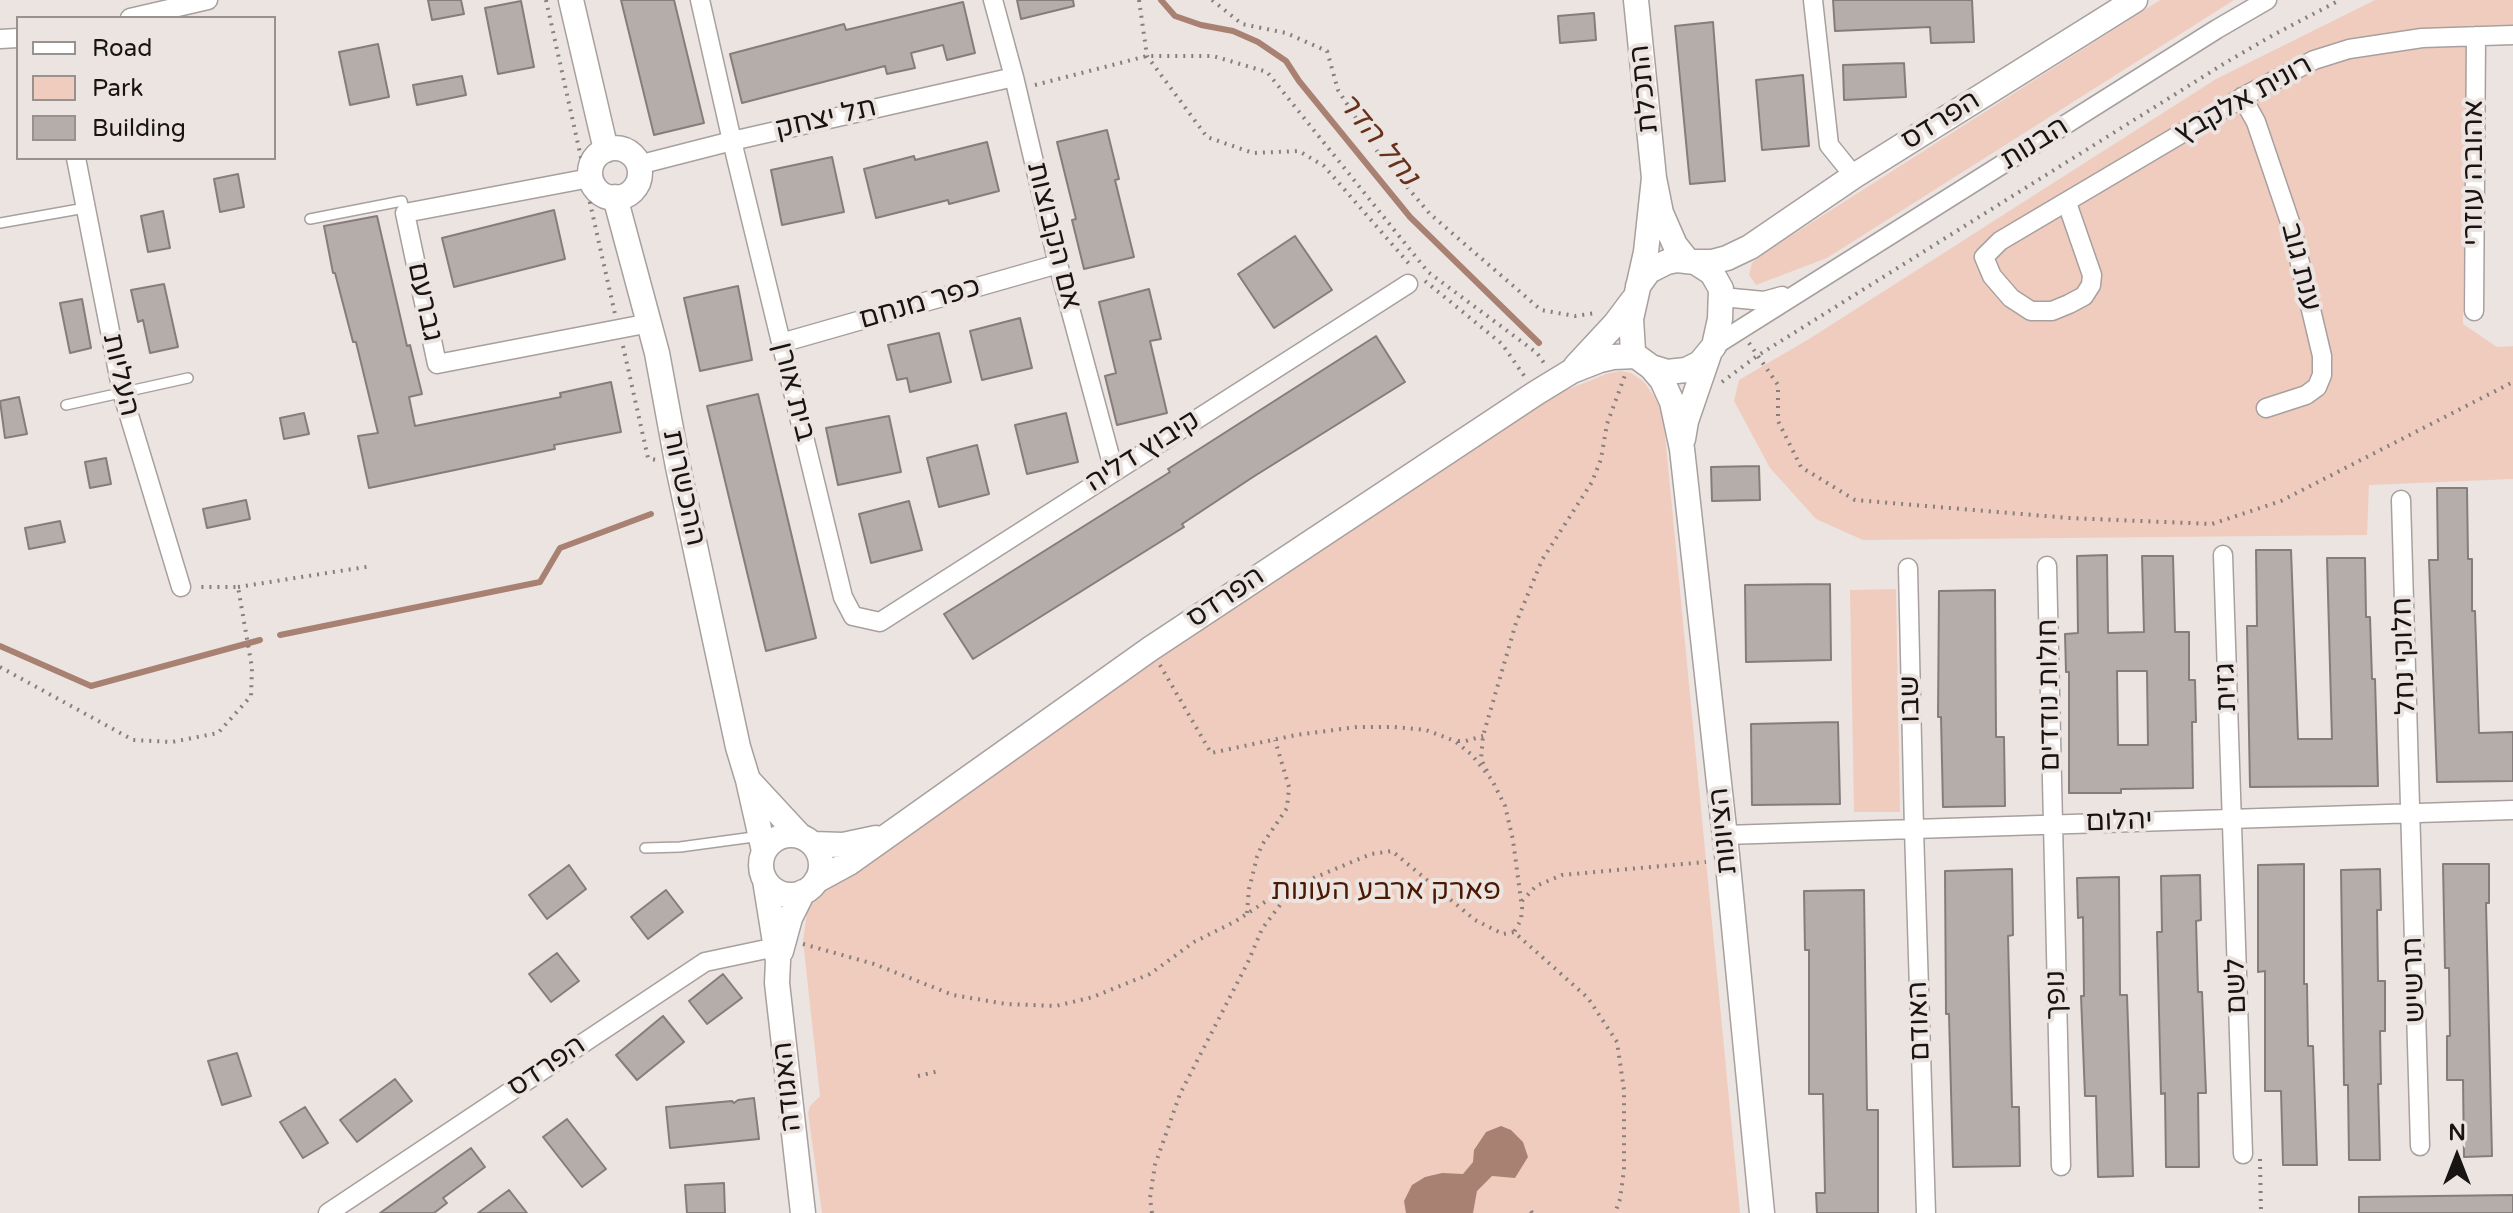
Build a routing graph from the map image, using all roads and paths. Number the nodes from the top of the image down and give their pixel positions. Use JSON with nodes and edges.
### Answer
{"nodes":[{"id":1,"x":208,"y":0,"type":"edge"},
{"id":2,"x":546,"y":0,"type":"edge"},
{"id":3,"x":571,"y":0,"type":"edge"},
{"id":4,"x":700,"y":0,"type":"edge"},
{"id":5,"x":993,"y":0,"type":"edge"},
{"id":6,"x":1139,"y":0,"type":"edge"},
{"id":7,"x":1212,"y":0,"type":"edge"},
{"id":8,"x":1636,"y":0,"type":"edge"},
{"id":9,"x":1813,"y":0,"type":"edge"},
{"id":10,"x":2135,"y":0,"type":"edge"},
{"id":11,"x":2267,"y":0,"type":"edge"},
{"id":12,"x":2340,"y":0,"type":"edge"},
{"id":13,"x":139,"y":16,"type":"edge"},
{"id":14,"x":2513,"y":35,"type":"edge"},
{"id":15,"x":2476,"y":36,"type":"junction"},
{"id":16,"x":1147,"y":56,"type":"junction"},
{"id":17,"x":1016,"y":83,"type":"junction"},
{"id":18,"x":2242,"y":97,"type":"junction"},
{"id":19,"x":732,"y":141,"type":"junction"},
{"id":20,"x":606,"y":150,"type":"junction"},
{"id":21,"x":76,"y":160,"type":"edge"},
{"id":22,"x":638,"y":165,"type":"junction"},
{"id":23,"x":1854,"y":176,"type":"junction"},
{"id":24,"x":588,"y":178,"type":"junction"},
{"id":25,"x":1654,"y":178,"type":"junction"},
{"id":26,"x":615,"y":197,"type":"junction"},
{"id":27,"x":2067,"y":203,"type":"junction"},
{"id":28,"x":85,"y":208,"type":"junction"},
{"id":29,"x":405,"y":213,"type":"junction"},
{"id":30,"x":310,"y":219,"type":"dead end"},
{"id":31,"x":0,"y":223,"type":"edge"},
{"id":32,"x":1750,"y":247,"type":"junction"},
{"id":33,"x":1691,"y":261,"type":"junction"},
{"id":34,"x":1058,"y":264,"type":"junction"},
{"id":35,"x":1408,"y":284,"type":"dead end"},
{"id":36,"x":1804,"y":289,"type":"junction"},
{"id":37,"x":1637,"y":291,"type":"junction"},
{"id":38,"x":1722,"y":293,"type":"junction"},
{"id":39,"x":2474,"y":311,"type":"dead end"},
{"id":40,"x":1595,"y":313,"type":"dead end"},
{"id":41,"x":650,"y":323,"type":"junction"},
{"id":42,"x":619,"y":329,"type":"junction"},
{"id":43,"x":1741,"y":329,"type":"junction"},
{"id":44,"x":781,"y":343,"type":"junction"},
{"id":45,"x":1712,"y":350,"type":"junction"},
{"id":46,"x":1757,"y":356,"type":"junction"},
{"id":47,"x":1640,"y":360,"type":"junction"},
{"id":48,"x":188,"y":378,"type":"dead end"},
{"id":49,"x":1554,"y":381,"type":"junction"},
{"id":50,"x":2513,"y":382,"type":"edge"},
{"id":51,"x":122,"y":392,"type":"junction"},
{"id":52,"x":1693,"y":396,"type":"junction"},
{"id":53,"x":66,"y":405,"type":"dead end"},
{"id":54,"x":2266,"y":408,"type":"dead end"},
{"id":55,"x":1682,"y":449,"type":"junction"},
{"id":56,"x":678,"y":467,"type":"junction"},
{"id":57,"x":1114,"y":471,"type":"junction"},
{"id":58,"x":2401,"y":500,"type":"dead end"},
{"id":59,"x":2223,"y":555,"type":"dead end"},
{"id":60,"x":372,"y":566,"type":"dead end"},
{"id":61,"x":2047,"y":566,"type":"dead end"},
{"id":62,"x":1908,"y":568,"type":"dead end"},
{"id":63,"x":181,"y":587,"type":"joint"},
{"id":64,"x":238,"y":587,"type":"junction"},
{"id":65,"x":880,"y":622,"type":"joint"},
{"id":66,"x":1150,"y":649,"type":"junction"},
{"id":67,"x":0,"y":667,"type":"edge"},
{"id":68,"x":1483,"y":736,"type":"junction"},
{"id":69,"x":1275,"y":740,"type":"junction"},
{"id":70,"x":1455,"y":741,"type":"junction"},
{"id":71,"x":748,"y":780,"type":"junction"},
{"id":72,"x":1492,"y":780,"type":"junction"},
{"id":73,"x":2513,"y":810,"type":"edge"},
{"id":74,"x":2410,"y":813,"type":"junction"},
{"id":75,"x":2232,"y":819,"type":"junction"},
{"id":76,"x":2053,"y":824,"type":"junction"},
{"id":77,"x":1914,"y":829,"type":"junction"},
{"id":78,"x":1725,"y":835,"type":"junction"},
{"id":79,"x":886,"y":836,"type":"junction"},
{"id":80,"x":806,"y":840,"type":"junction"},
{"id":81,"x":762,"y":843,"type":"junction"},
{"id":82,"x":645,"y":848,"type":"dead end"},
{"id":83,"x":1728,"y":861,"type":"junction"},
{"id":84,"x":765,"y":880,"type":"junction"},
{"id":85,"x":1306,"y":883,"type":"junction"},
{"id":86,"x":810,"y":887,"type":"junction"},
{"id":87,"x":1522,"y":901,"type":"junction"},
{"id":88,"x":1247,"y":914,"type":"junction"},
{"id":89,"x":1514,"y":932,"type":"junction"},
{"id":90,"x":778,"y":953,"type":"junction"},
{"id":91,"x":939,"y":1071,"type":"dead end"},
{"id":92,"x":918,"y":1076,"type":"dead end"},
{"id":93,"x":2420,"y":1146,"type":"dead end"},
{"id":94,"x":2243,"y":1154,"type":"joint"},
{"id":95,"x":2061,"y":1166,"type":"dead end"},
{"id":96,"x":328,"y":1213,"type":"edge"},
{"id":97,"x":803,"y":1213,"type":"edge"},
{"id":98,"x":1152,"y":1213,"type":"edge"},
{"id":99,"x":1615,"y":1213,"type":"edge"},
{"id":100,"x":1762,"y":1213,"type":"edge"},
{"id":101,"x":1926,"y":1213,"type":"edge"},
{"id":102,"x":2261,"y":1213,"type":"edge"}],
"edges":[{"from":1,"to":13,"type":"street"},
{"from":2,"to":24,"type":"path"},
{"from":3,"to":20,"type":"street"},
{"from":4,"to":19,"type":"street","name":"בית אורן"},
{"from":5,"to":17,"type":"street","name":"אם הקבוצות"},
{"from":6,"to":16,"type":"path"},
{"from":7,"to":40,"type":"path"},
{"from":8,"to":25,"type":"street","name":"התכלת"},
{"from":9,"to":23,"type":"street"},
{"from":10,"to":23,"type":"street","name":"הפרדס"},
{"from":11,"to":36,"type":"street","name":"הבנות"},
{"from":12,"to":46,"type":"path"},
{"from":14,"to":15,"type":"street","name":"רונית אלקבץ"},
{"from":15,"to":18,"type":"street","name":"רונית אלקבץ"},
{"from":15,"to":39,"type":"street","name":"אהובה עוזרי"},
{"from":16,"to":17,"type":"path"},
{"from":16,"to":49,"type":"path"},
{"from":16,"to":49,"type":"path"},
{"from":17,"to":19,"type":"street","name":"תל יצחק"},
{"from":17,"to":34,"type":"street","name":"אם הקבוצות"},
{"from":18,"to":27,"type":"street","name":"רונית אלקבץ"},
{"from":18,"to":54,"type":"street","name":"ענת גוב"},
{"from":19,"to":22,"type":"street","name":"תל יצחק"},
{"from":19,"to":44,"type":"street","name":"בית אורן"},
{"from":20,"to":22,"type":"street"},
{"from":20,"to":24,"type":"street"},
{"from":21,"to":28,"type":"street","name":"העליות"},
{"from":22,"to":26,"type":"street"},
{"from":23,"to":32,"type":"street","name":"הפרדס"},
{"from":24,"to":26,"type":"street"},
{"from":24,"to":29,"type":"street"},
{"from":24,"to":42,"type":"path"},
{"from":25,"to":33,"type":"street","name":"התכלת"},
{"from":25,"to":37,"type":"street","name":"התכלת"},
{"from":26,"to":41,"type":"street","name":"ההכשרות"},
{"from":27,"to":27,"type":"street","name":"רונית אלקבץ"},
{"from":28,"to":31,"type":"lane"},
{"from":28,"to":51,"type":"street","name":"העליות"},
{"from":29,"to":30,"type":"lane"},
{"from":29,"to":42,"type":"street","name":"גברעם"},
{"from":32,"to":33,"type":"street","name":"הפרדס"},
{"from":32,"to":38,"type":"street","name":"הפרדס"},
{"from":33,"to":37,"type":"street"},
{"from":33,"to":38,"type":"street"},
{"from":34,"to":44,"type":"street","name":"כפר מנחם"},
{"from":34,"to":57,"type":"street","name":"אם הקבוצות"},
{"from":35,"to":57,"type":"street","name":"קיבוץ דליה"},
{"from":36,"to":38,"type":"street","name":"הבנות"},
{"from":36,"to":43,"type":"street","name":"הבנות"},
{"from":37,"to":47,"type":"street"},
{"from":37,"to":49,"type":"street","name":"הפרדס"},
{"from":38,"to":45,"type":"street"},
{"from":41,"to":42,"type":"street","name":"גברעם"},
{"from":41,"to":56,"type":"street","name":"ההכשרות"},
{"from":42,"to":56,"type":"path"},
{"from":43,"to":45,"type":"street","name":"הבנות"},
{"from":43,"to":46,"type":"path"},
{"from":44,"to":65,"type":"street","name":"בית אורן"},
{"from":45,"to":47,"type":"street"},
{"from":45,"to":52,"type":"street","name":"הציונות"},
{"from":46,"to":50,"type":"path"},
{"from":46,"to":52,"type":"path"},
{"from":47,"to":49,"type":"street","name":"הפרדס"},
{"from":47,"to":55,"type":"street","name":"הציונות"},
{"from":47,"to":68,"type":"path"},
{"from":48,"to":51,"type":"lane"},
{"from":49,"to":66,"type":"street","name":"הפרדס"},
{"from":51,"to":53,"type":"lane"},
{"from":51,"to":63,"type":"street","name":"העליות"},
{"from":52,"to":55,"type":"street","name":"הציונות"},
{"from":55,"to":78,"type":"street","name":"הציונות"},
{"from":56,"to":71,"type":"street","name":"ההכשרות"},
{"from":57,"to":65,"type":"street","name":"קיבוץ דליה"},
{"from":58,"to":74,"type":"street","name":"חלוקי נחל"},
{"from":59,"to":75,"type":"street","name":"גזית"},
{"from":60,"to":64,"type":"path"},
{"from":61,"to":76,"type":"street","name":"חולות נודדים"},
{"from":62,"to":77,"type":"street","name":"שבו"},
{"from":63,"to":64,"type":"path"},
{"from":64,"to":67,"type":"path"},
{"from":66,"to":69,"type":"path"},
{"from":66,"to":79,"type":"street","name":"הפרדס"},
{"from":68,"to":70,"type":"path"},
{"from":68,"to":72,"type":"path"},
{"from":69,"to":70,"type":"path"},
{"from":69,"to":88,"type":"path"},
{"from":70,"to":72,"type":"path"},
{"from":71,"to":80,"type":"street","name":"ההכשרות"},
{"from":71,"to":81,"type":"street","name":"ההכשרות"},
{"from":72,"to":87,"type":"path"},
{"from":73,"to":74,"type":"street","name":"יהלום"},
{"from":74,"to":75,"type":"street","name":"יהלום"},
{"from":74,"to":93,"type":"street","name":"תרשיש"},
{"from":75,"to":76,"type":"street","name":"יהלום"},
{"from":75,"to":94,"type":"street","name":"לשם"},
{"from":76,"to":77,"type":"street","name":"יהלום"},
{"from":76,"to":95,"type":"street","name":"נופך"},
{"from":77,"to":78,"type":"street","name":"יהלום"},
{"from":77,"to":101,"type":"street","name":"האודם"},
{"from":78,"to":83,"type":"street","name":"הציונות"},
{"from":79,"to":80,"type":"street","name":"הפרדס"},
{"from":79,"to":86,"type":"street","name":"הפרדס"},
{"from":80,"to":81,"type":"street"},
{"from":80,"to":86,"type":"street"},
{"from":81,"to":82,"type":"lane"},
{"from":81,"to":84,"type":"street"},
{"from":83,"to":87,"type":"path"},
{"from":83,"to":100,"type":"street","name":"הציונות"},
{"from":84,"to":86,"type":"street"},
{"from":84,"to":90,"type":"street","name":"האגודה"},
{"from":85,"to":88,"type":"path"},
{"from":85,"to":89,"type":"path"},
{"from":85,"to":98,"type":"path"},
{"from":86,"to":90,"type":"street","name":"האגודה"},
{"from":87,"to":89,"type":"path"},
{"from":88,"to":90,"type":"path"},
{"from":89,"to":99,"type":"path"},
{"from":90,"to":96,"type":"street","name":"הפרדס"},
{"from":90,"to":97,"type":"street","name":"האגודה"},
{"from":91,"to":92,"type":"path"},
{"from":94,"to":102,"type":"path"}]}
